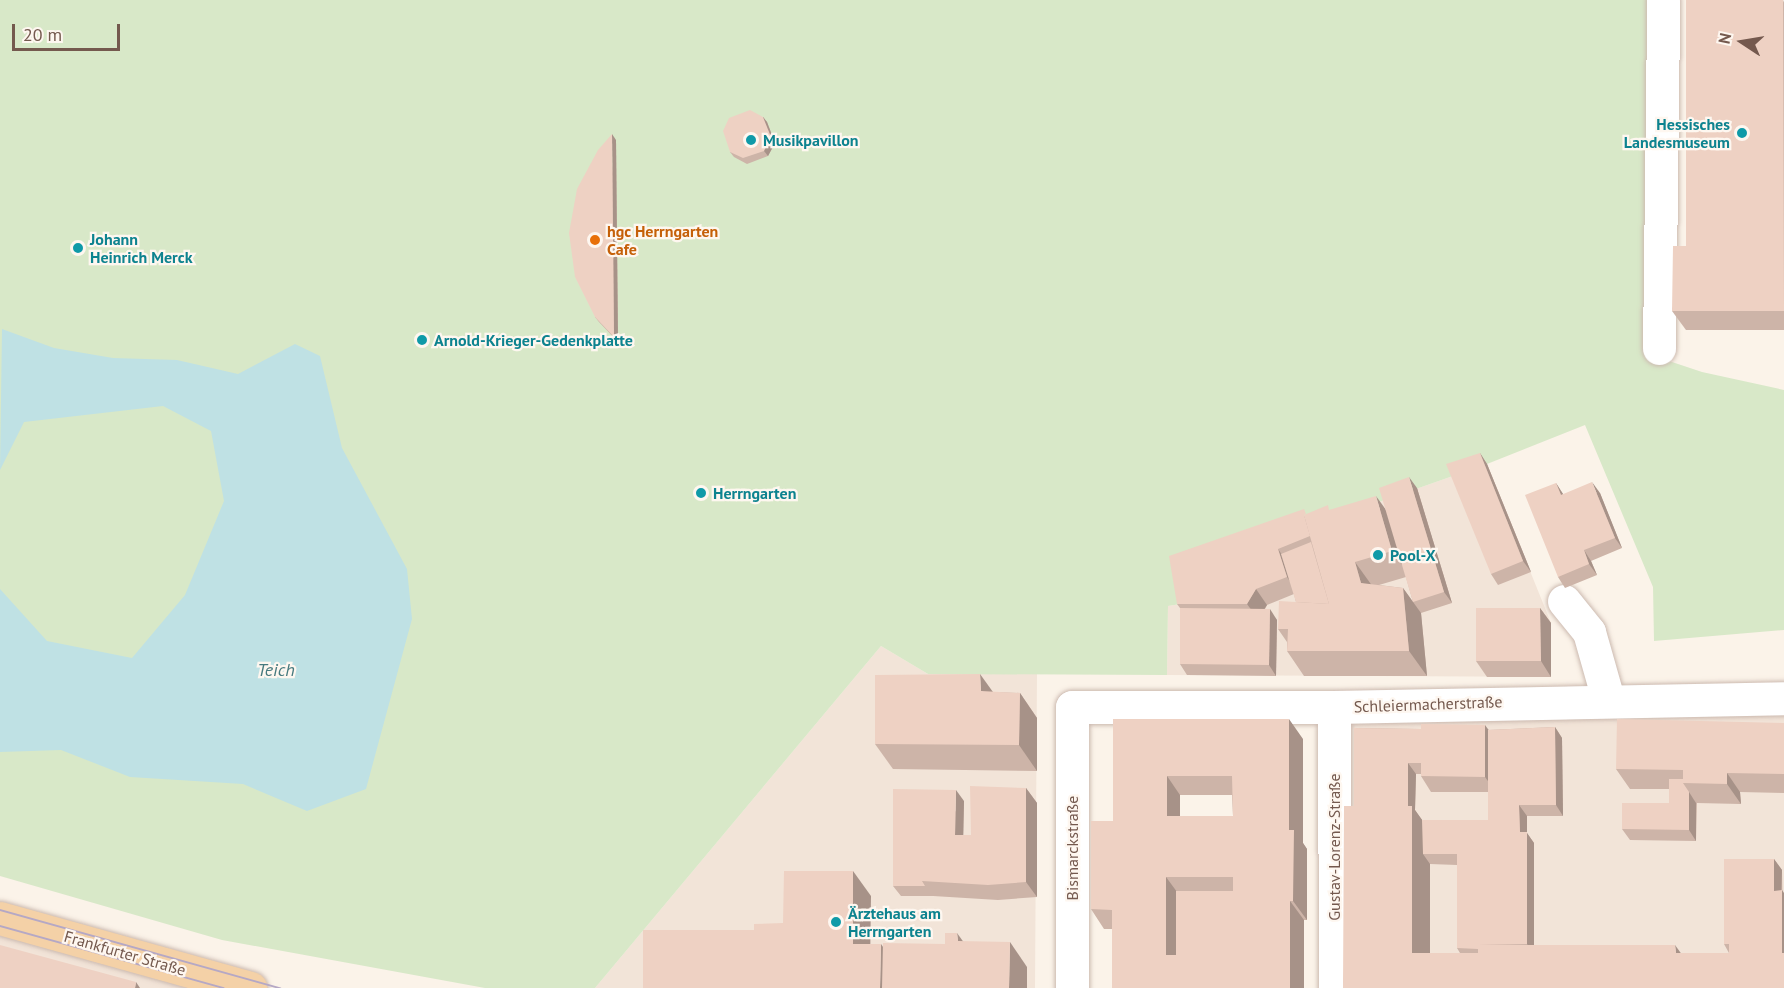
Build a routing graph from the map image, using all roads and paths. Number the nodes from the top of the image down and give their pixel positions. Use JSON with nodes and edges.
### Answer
{"nodes":[{"id":1,"x":1663,"y":0,"type":"edge"},
{"id":2,"x":1659,"y":348,"type":"dead end"},
{"id":3,"x":1564,"y":601,"type":"dead end"},
{"id":4,"x":1784,"y":698,"type":"edge"},
{"id":5,"x":1608,"y":699,"type":"junction"},
{"id":6,"x":1072,"y":707,"type":"joint"},
{"id":7,"x":1334,"y":707,"type":"junction"},
{"id":8,"x":0,"y":918,"type":"edge"},
{"id":9,"x":250,"y":988,"type":"edge"},
{"id":10,"x":1072,"y":988,"type":"edge"},
{"id":11,"x":1335,"y":988,"type":"edge"}],
"edges":[{"from":1,"to":2,"type":"street"},
{"from":3,"to":5,"type":"street"},
{"from":4,"to":5,"type":"street","name":"Schleiermacherstraße"},
{"from":5,"to":7,"type":"street","name":"Schleiermacherstraße"},
{"from":6,"to":7,"type":"street","name":"Schleiermacherstraße"},
{"from":6,"to":10,"type":"street","name":"Bismarckstraße"},
{"from":7,"to":11,"type":"street","name":"Gustav-Lorenz-Straße"},
{"from":8,"to":9,"type":"main road","name":"Frankfurter Straße"}]}
